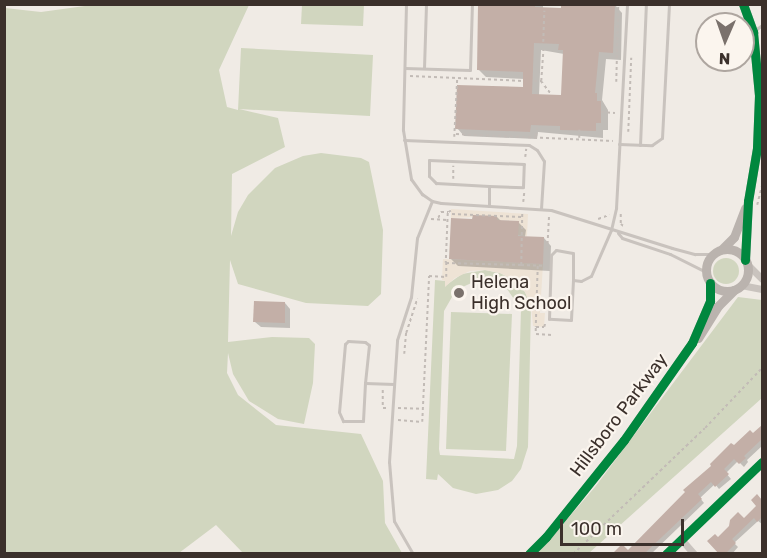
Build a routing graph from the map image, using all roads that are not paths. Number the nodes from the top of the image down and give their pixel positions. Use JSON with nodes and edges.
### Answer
{"nodes":[{"id":1,"x":406,"y":4,"type":"edge"},
{"id":2,"x":426,"y":4,"type":"edge"},
{"id":3,"x":472,"y":4,"type":"edge"},
{"id":4,"x":627,"y":4,"type":"edge"},
{"id":5,"x":646,"y":4,"type":"edge"},
{"id":6,"x":669,"y":4,"type":"edge"},
{"id":7,"x":743,"y":4,"type":"edge"},
{"id":8,"x":762,"y":26,"type":"edge"},
{"id":9,"x":757,"y":35,"type":"junction"},
{"id":10,"x":405,"y":68,"type":"junction"},
{"id":11,"x":423,"y":68,"type":"junction"},
{"id":12,"x":760,"y":132,"type":"edge"},
{"id":13,"x":404,"y":140,"type":"junction"},
{"id":14,"x":619,"y":144,"type":"junction"},
{"id":15,"x":640,"y":145,"type":"junction"},
{"id":16,"x":489,"y":186,"type":"junction"},
{"id":17,"x":432,"y":201,"type":"junction"},
{"id":18,"x":748,"y":201,"type":"junction"},
{"id":19,"x":489,"y":206,"type":"junction"},
{"id":20,"x":541,"y":209,"type":"junction"},
{"id":21,"x":611,"y":230,"type":"junction"},
{"id":22,"x":618,"y":233,"type":"junction"},
{"id":23,"x":717,"y":252,"type":"junction"},
{"id":24,"x":695,"y":254,"type":"junction"},
{"id":25,"x":746,"y":262,"type":"junction"},
{"id":26,"x":692,"y":263,"type":"junction"},
{"id":27,"x":705,"y":272,"type":"junction"},
{"id":28,"x":762,"y":279,"type":"edge"},
{"id":29,"x":573,"y":280,"type":"junction"},
{"id":30,"x":710,"y":283,"type":"junction"},
{"id":31,"x":737,"y":288,"type":"junction"},
{"id":32,"x":762,"y":289,"type":"edge"},
{"id":33,"x":692,"y":343,"type":"junction"},
{"id":34,"x":365,"y":383,"type":"junction"},
{"id":35,"x":394,"y":384,"type":"junction"},
{"id":36,"x":762,"y":462,"type":"edge"},
{"id":37,"x":681,"y":539,"type":"junction"},
{"id":38,"x":413,"y":554,"type":"edge"},
{"id":39,"x":529,"y":554,"type":"edge"},
{"id":40,"x":666,"y":554,"type":"edge"},
{"id":41,"x":694,"y":554,"type":"edge"}],
"edges":[{"from":1,"to":10,"type":"lane"},
{"from":2,"to":11,"type":"lane"},
{"from":3,"to":11,"type":"lane"},
{"from":4,"to":14,"type":"lane"},
{"from":5,"to":15,"type":"lane"},
{"from":6,"to":15,"type":"lane"},
{"from":7,"to":9,"type":"street"},
{"from":8,"to":9,"type":"lane"},
{"from":9,"to":12,"type":"street"},
{"from":10,"to":11,"type":"lane"},
{"from":10,"to":13,"type":"lane"},
{"from":12,"to":18,"type":"street"},
{"from":13,"to":17,"type":"lane"},
{"from":13,"to":20,"type":"lane"},
{"from":14,"to":15,"type":"lane"},
{"from":14,"to":21,"type":"lane"},
{"from":16,"to":16,"type":"lane"},
{"from":16,"to":19,"type":"lane"},
{"from":17,"to":19,"type":"lane"},
{"from":17,"to":35,"type":"lane"},
{"from":18,"to":23,"type":"street"},
{"from":18,"to":25,"type":"street"},
{"from":19,"to":20,"type":"lane"},
{"from":20,"to":21,"type":"lane"},
{"from":21,"to":22,"type":"lane"},
{"from":21,"to":29,"type":"lane"},
{"from":22,"to":24,"type":"lane"},
{"from":22,"to":26,"type":"lane"},
{"from":23,"to":24,"type":"lane"},
{"from":23,"to":25,"type":"street"},
{"from":23,"to":27,"type":"street"},
{"from":24,"to":26,"type":"lane"},
{"from":25,"to":28,"type":"street"},
{"from":25,"to":31,"type":"street"},
{"from":26,"to":27,"type":"lane"},
{"from":27,"to":30,"type":"street"},
{"from":29,"to":29,"type":"lane"},
{"from":30,"to":31,"type":"street"},
{"from":30,"to":33,"type":"street","name":"Hillsboro Parkway"},
{"from":31,"to":32,"type":"street"},
{"from":31,"to":33,"type":"street","name":"Hillsboro Parkway"},
{"from":33,"to":39,"type":"street","name":"Hillsboro Parkway"},
{"from":34,"to":34,"type":"lane"},
{"from":34,"to":35,"type":"lane"},
{"from":35,"to":38,"type":"lane"},
{"from":36,"to":37,"type":"street"},
{"from":37,"to":40,"type":"street"},
{"from":37,"to":41,"type":"street"}]}
